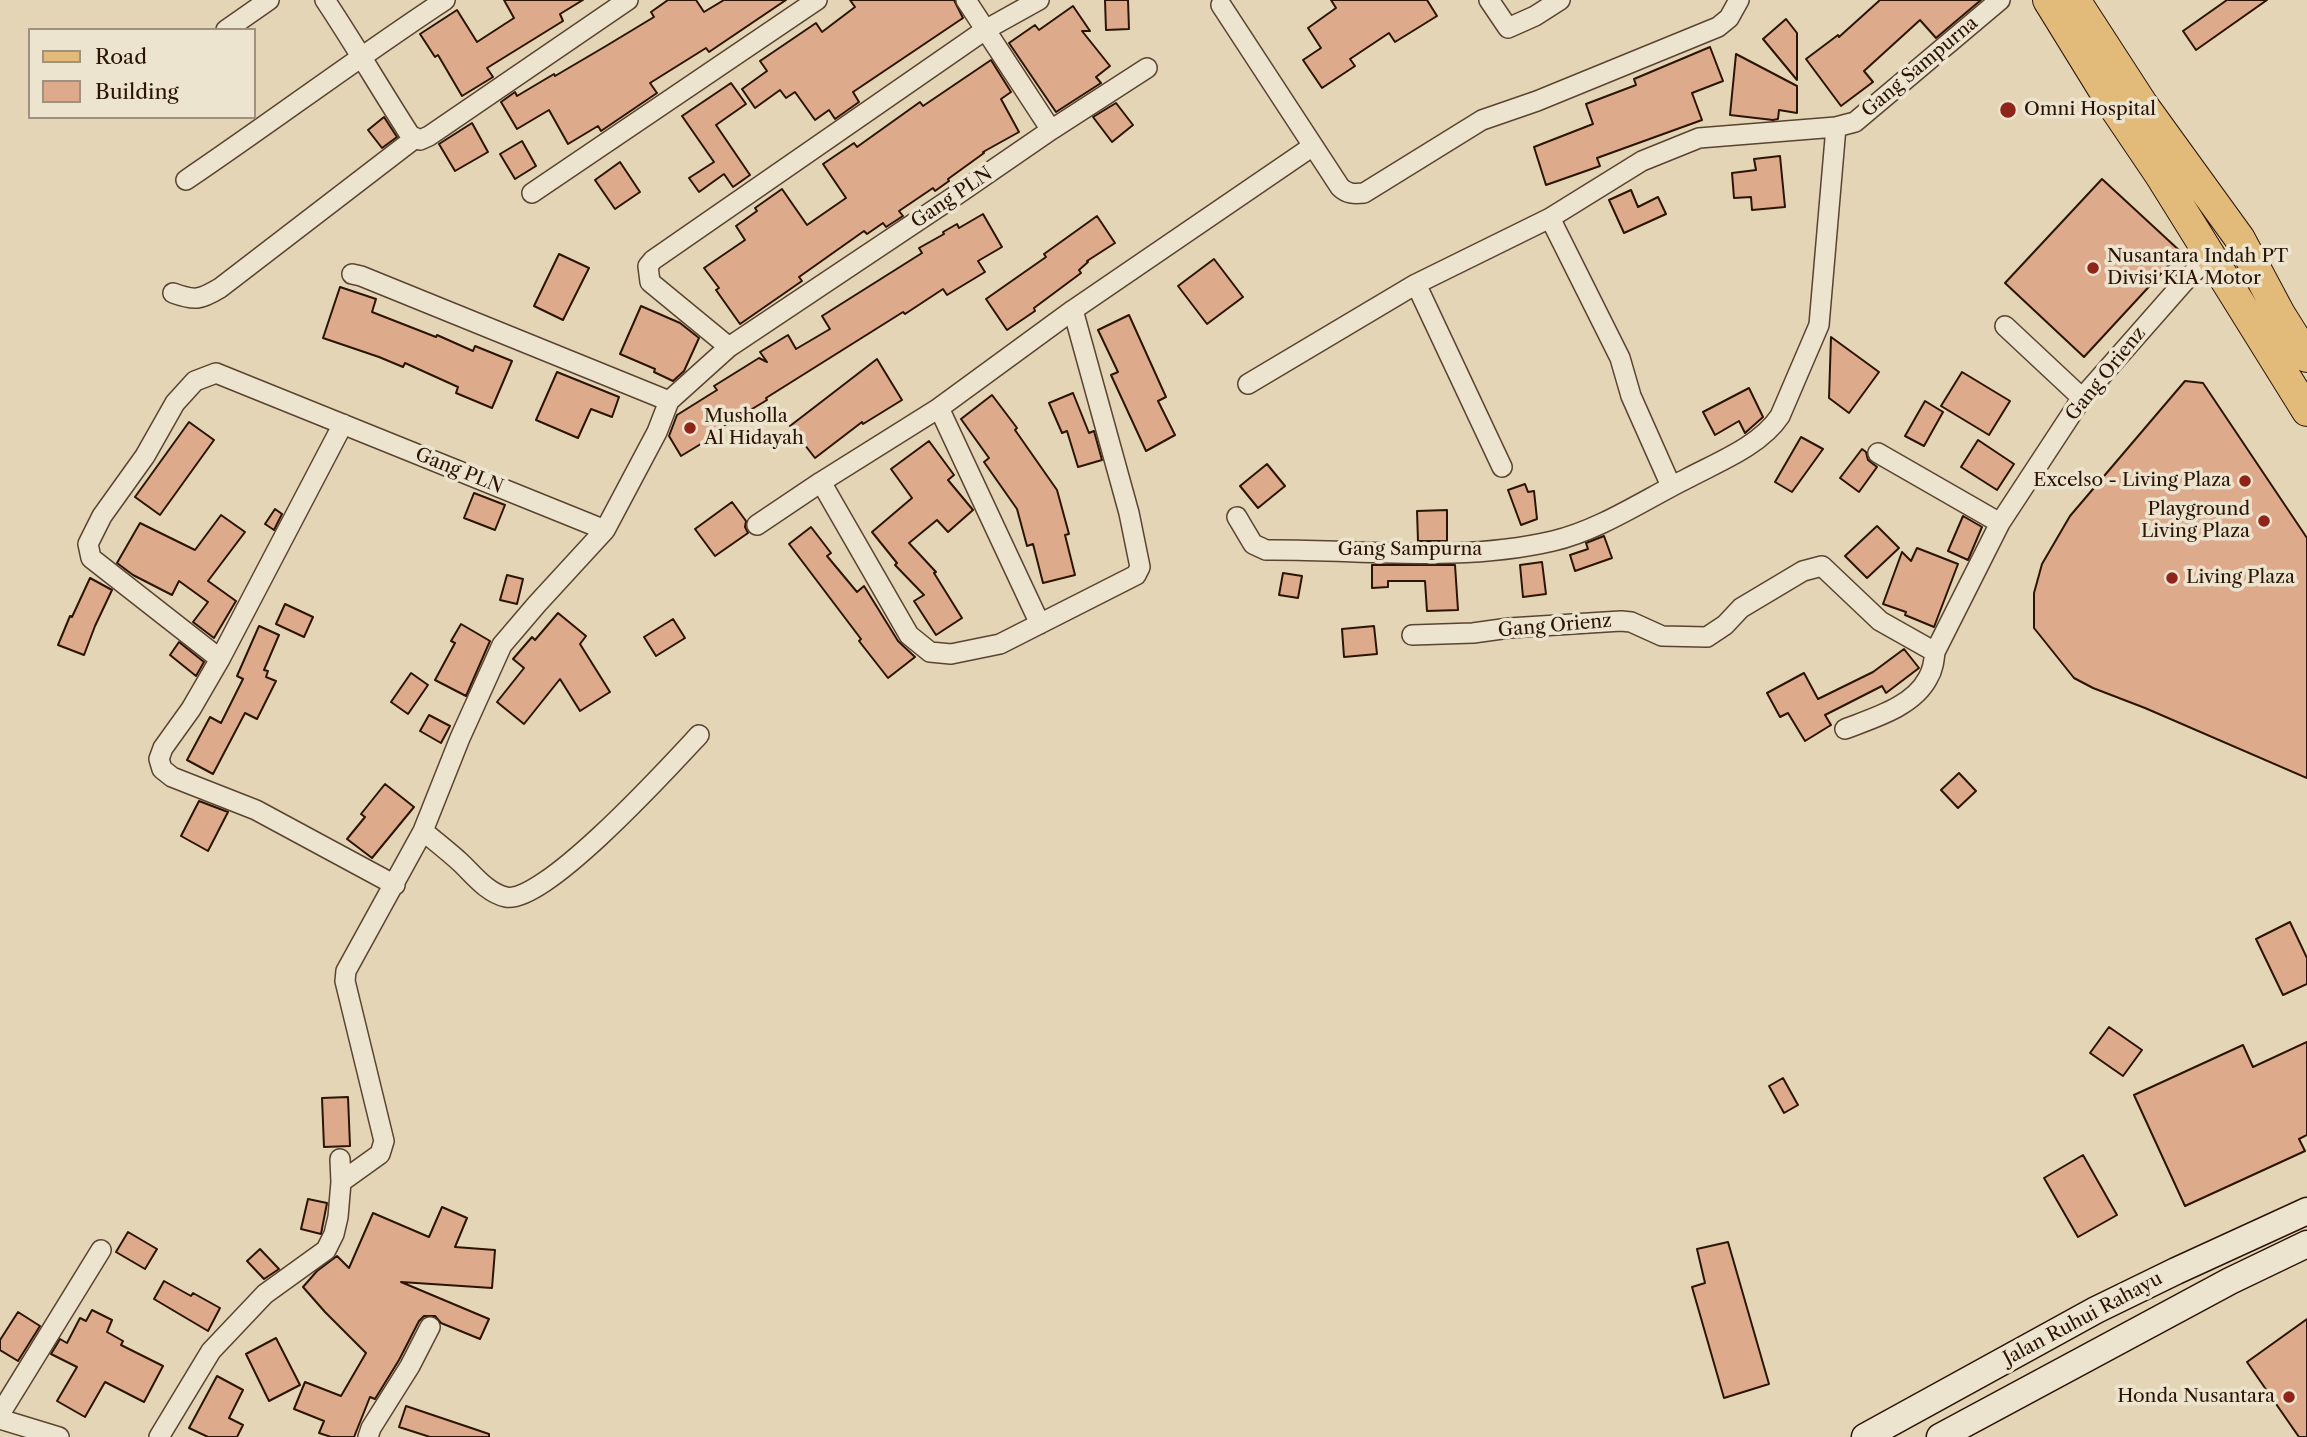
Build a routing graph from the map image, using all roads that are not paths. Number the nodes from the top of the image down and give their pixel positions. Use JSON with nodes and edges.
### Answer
{"nodes":[{"id":1,"x":269,"y":0,"type":"edge"},
{"id":2,"x":326,"y":0,"type":"edge"},
{"id":3,"x":445,"y":0,"type":"edge"},
{"id":4,"x":628,"y":0,"type":"edge"},
{"id":5,"x":817,"y":0,"type":"edge"},
{"id":6,"x":966,"y":0,"type":"edge"},
{"id":7,"x":1039,"y":0,"type":"edge"},
{"id":8,"x":1489,"y":0,"type":"edge"},
{"id":9,"x":1560,"y":0,"type":"edge"},
{"id":10,"x":1739,"y":0,"type":"edge"},
{"id":11,"x":2000,"y":0,"type":"edge"},
{"id":12,"x":2048,"y":0,"type":"edge"},
{"id":13,"x":2075,"y":0,"type":"edge"},
{"id":14,"x":1221,"y":5,"type":"dead end"},
{"id":15,"x":229,"y":28,"type":"edge"},
{"id":16,"x":985,"y":30,"type":"junction"},
{"id":17,"x":362,"y":55,"type":"junction"},
{"id":18,"x":1147,"y":68,"type":"dead end"},
{"id":19,"x":1836,"y":127,"type":"junction"},
{"id":20,"x":1051,"y":130,"type":"junction"},
{"id":21,"x":414,"y":139,"type":"junction"},
{"id":22,"x":1313,"y":146,"type":"junction"},
{"id":23,"x":186,"y":180,"type":"dead end"},
{"id":24,"x":532,"y":193,"type":"dead end"},
{"id":25,"x":1550,"y":218,"type":"junction"},
{"id":26,"x":2211,"y":255,"type":"junction"},
{"id":27,"x":352,"y":274,"type":"dead end"},
{"id":28,"x":1416,"y":284,"type":"junction"},
{"id":29,"x":173,"y":293,"type":"dead end"},
{"id":30,"x":1073,"y":310,"type":"junction"},
{"id":31,"x":2005,"y":326,"type":"dead end"},
{"id":32,"x":729,"y":347,"type":"junction"},
{"id":33,"x":2307,"y":357,"type":"edge"},
{"id":34,"x":1248,"y":384,"type":"dead end"},
{"id":35,"x":2082,"y":398,"type":"junction"},
{"id":36,"x":669,"y":401,"type":"junction"},
{"id":37,"x":939,"y":408,"type":"junction"},
{"id":38,"x":2307,"y":411,"type":"edge"},
{"id":39,"x":343,"y":424,"type":"junction"},
{"id":40,"x":1878,"y":453,"type":"dead end"},
{"id":41,"x":1502,"y":467,"type":"dead end"},
{"id":42,"x":821,"y":482,"type":"junction"},
{"id":43,"x":1671,"y":486,"type":"junction"},
{"id":44,"x":1237,"y":517,"type":"dead end"},
{"id":45,"x":2000,"y":523,"type":"junction"},
{"id":46,"x":757,"y":526,"type":"dead end"},
{"id":47,"x":606,"y":530,"type":"junction"},
{"id":48,"x":1040,"y":624,"type":"junction"},
{"id":49,"x":1412,"y":635,"type":"dead end"},
{"id":50,"x":1935,"y":652,"type":"junction"},
{"id":51,"x":220,"y":659,"type":"junction"},
{"id":52,"x":1845,"y":729,"type":"dead end"},
{"id":53,"x":699,"y":735,"type":"dead end"},
{"id":54,"x":423,"y":831,"type":"junction"},
{"id":55,"x":395,"y":885,"type":"junction"},
{"id":56,"x":340,"y":1159,"type":"dead end"},
{"id":57,"x":341,"y":1182,"type":"junction"},
{"id":58,"x":2307,"y":1210,"type":"edge"},
{"id":59,"x":2307,"y":1244,"type":"edge"},
{"id":60,"x":101,"y":1250,"type":"dead end"},
{"id":61,"x":430,"y":1327,"type":"dead end"},
{"id":62,"x":0,"y":1417,"type":"edge"},
{"id":63,"x":59,"y":1437,"type":"edge"},
{"id":64,"x":159,"y":1437,"type":"edge"},
{"id":65,"x":368,"y":1437,"type":"edge"},
{"id":66,"x":1865,"y":1437,"type":"edge"},
{"id":67,"x":1940,"y":1437,"type":"edge"}],
"edges":[{"from":1,"to":15,"type":"street"},
{"from":2,"to":17,"type":"street"},
{"from":3,"to":17,"type":"street"},
{"from":4,"to":21,"type":"street"},
{"from":5,"to":24,"type":"street"},
{"from":6,"to":16,"type":"street"},
{"from":7,"to":16,"type":"street"},
{"from":8,"to":9,"type":"street"},
{"from":10,"to":22,"type":"street"},
{"from":11,"to":19,"type":"street","name":"Gang Sampurna"},
{"from":12,"to":26,"type":"main road"},
{"from":13,"to":33,"type":"main road"},
{"from":14,"to":22,"type":"street"},
{"from":16,"to":20,"type":"street"},
{"from":16,"to":32,"type":"street"},
{"from":17,"to":21,"type":"street"},
{"from":17,"to":23,"type":"street"},
{"from":18,"to":20,"type":"street","name":"Gang PLN"},
{"from":19,"to":25,"type":"street","name":"Gang Sampurna"},
{"from":19,"to":43,"type":"street","name":"Gang Sampurna"},
{"from":20,"to":32,"type":"street","name":"Gang PLN"},
{"from":21,"to":29,"type":"street"},
{"from":22,"to":30,"type":"street"},
{"from":25,"to":28,"type":"street","name":"Gang Sampurna"},
{"from":25,"to":43,"type":"street"},
{"from":26,"to":35,"type":"street","name":"Gang Orienz"},
{"from":26,"to":38,"type":"main road"},
{"from":27,"to":36,"type":"street"},
{"from":28,"to":34,"type":"street","name":"Gang Sampurna"},
{"from":28,"to":41,"type":"street"},
{"from":30,"to":37,"type":"street"},
{"from":30,"to":48,"type":"street"},
{"from":31,"to":35,"type":"street"},
{"from":32,"to":36,"type":"street","name":"Gang PLN"},
{"from":35,"to":45,"type":"street","name":"Gang Orienz"},
{"from":36,"to":47,"type":"street","name":"Gang PLN"},
{"from":37,"to":42,"type":"street"},
{"from":37,"to":48,"type":"street"},
{"from":39,"to":47,"type":"street","name":"Gang PLN"},
{"from":39,"to":51,"type":"street"},
{"from":39,"to":51,"type":"street","name":"Gang PLN"},
{"from":40,"to":45,"type":"street"},
{"from":42,"to":46,"type":"street"},
{"from":42,"to":48,"type":"street"},
{"from":43,"to":44,"type":"street","name":"Gang Sampurna"},
{"from":45,"to":50,"type":"street","name":"Gang Orienz"},
{"from":47,"to":54,"type":"street"},
{"from":49,"to":50,"type":"street","name":"Gang Orienz"},
{"from":50,"to":52,"type":"street","name":"Gang Orienz"},
{"from":51,"to":55,"type":"street"},
{"from":53,"to":54,"type":"street"},
{"from":54,"to":55,"type":"street"},
{"from":55,"to":57,"type":"street"},
{"from":56,"to":57,"type":"street"},
{"from":57,"to":64,"type":"street"},
{"from":58,"to":66,"type":"main road","name":"Jalan Ruhui Rahayu"},
{"from":59,"to":67,"type":"main road","name":"Jalan Ruhui Rahayu"},
{"from":60,"to":62,"type":"street"},
{"from":61,"to":65,"type":"street"},
{"from":62,"to":63,"type":"street"}]}
